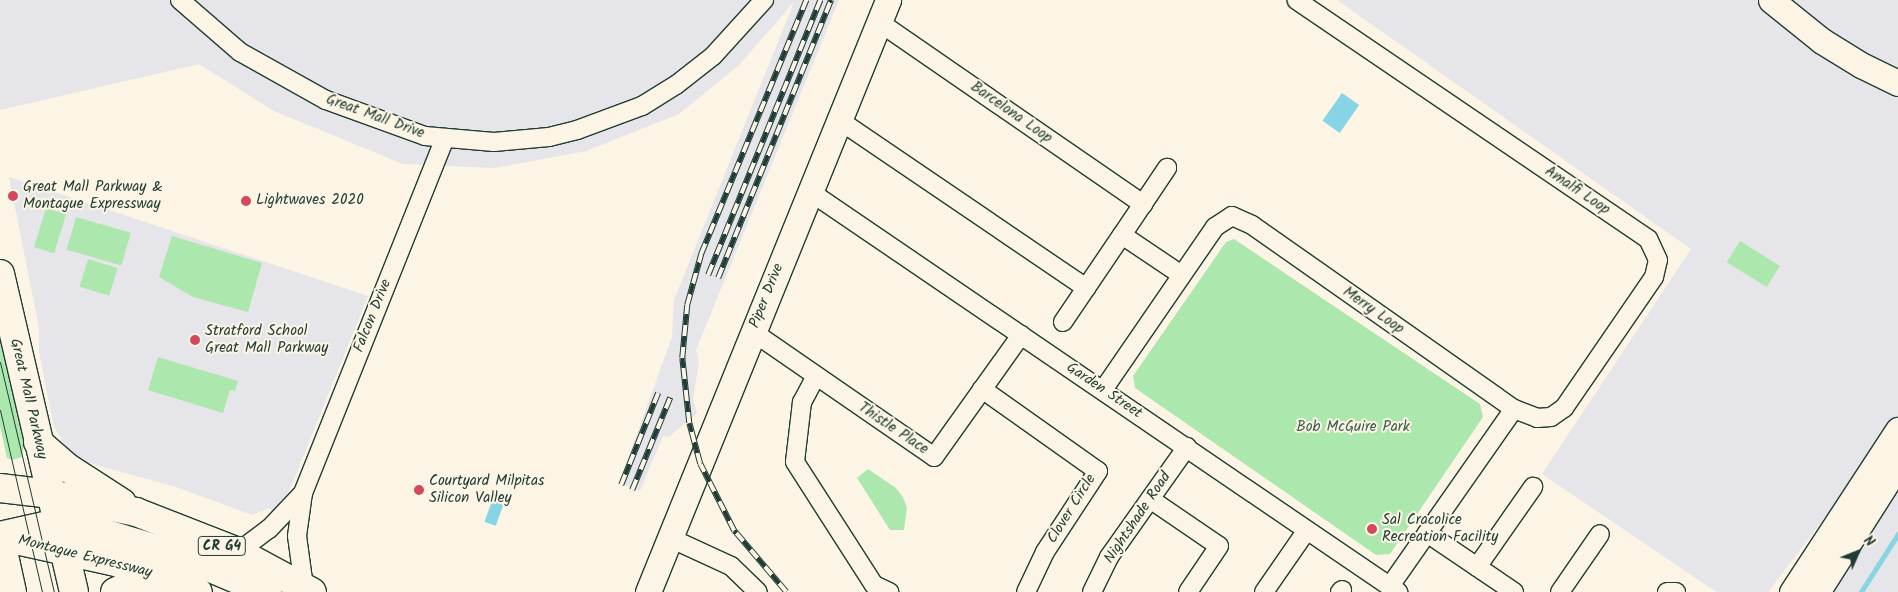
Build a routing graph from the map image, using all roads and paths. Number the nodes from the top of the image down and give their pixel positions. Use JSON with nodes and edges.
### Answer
{"nodes":[{"id":1,"x":180,"y":0,"type":"edge"},
{"id":2,"x":764,"y":0,"type":"edge"},
{"id":3,"x":1296,"y":0,"type":"edge"},
{"id":4,"x":1771,"y":0,"type":"edge"},
{"id":5,"x":883,"y":11,"type":"edge"},
{"id":6,"x":1898,"y":82,"type":"edge"},
{"id":7,"x":839,"y":120,"type":"junction"},
{"id":8,"x":445,"y":138,"type":"junction"},
{"id":9,"x":1167,"y":168,"type":"dead end"},
{"id":10,"x":809,"y":191,"type":"junction"},
{"id":11,"x":1143,"y":204,"type":"junction"},
{"id":12,"x":1122,"y":235,"type":"junction"},
{"id":13,"x":0,"y":274,"type":"edge"},
{"id":14,"x":1180,"y":274,"type":"junction"},
{"id":15,"x":1086,"y":288,"type":"junction"},
{"id":16,"x":1062,"y":322,"type":"dead end"},
{"id":17,"x":753,"y":332,"type":"junction"},
{"id":18,"x":1021,"y":334,"type":"junction"},
{"id":19,"x":816,"y":376,"type":"junction"},
{"id":20,"x":982,"y":389,"type":"junction"},
{"id":21,"x":1103,"y":390,"type":"junction"},
{"id":22,"x":1514,"y":410,"type":"junction"},
{"id":23,"x":1898,"y":430,"type":"edge"},
{"id":24,"x":38,"y":442,"type":"junction"},
{"id":25,"x":1187,"y":447,"type":"junction"},
{"id":26,"x":1898,"y":465,"type":"edge"},
{"id":27,"x":1533,"y":486,"type":"dead end"},
{"id":28,"x":0,"y":488,"type":"edge"},
{"id":29,"x":302,"y":493,"type":"junction"},
{"id":30,"x":50,"y":494,"type":"junction"},
{"id":31,"x":1150,"y":499,"type":"junction"},
{"id":32,"x":136,"y":512,"type":"junction"},
{"id":33,"x":56,"y":523,"type":"junction"},
{"id":34,"x":1307,"y":530,"type":"junction"},
{"id":35,"x":1427,"y":533,"type":"junction"},
{"id":36,"x":1600,"y":534,"type":"dead end"},
{"id":37,"x":0,"y":536,"type":"edge"},
{"id":38,"x":670,"y":538,"type":"junction"},
{"id":39,"x":64,"y":551,"type":"junction"},
{"id":40,"x":238,"y":552,"type":"junction"},
{"id":41,"x":1477,"y":567,"type":"junction"},
{"id":42,"x":169,"y":578,"type":"junction"},
{"id":43,"x":1394,"y":589,"type":"edge"},
{"id":44,"x":308,"y":590,"type":"edge"},
{"id":45,"x":12,"y":592,"type":"edge"},
{"id":46,"x":74,"y":592,"type":"edge"},
{"id":47,"x":116,"y":592,"type":"edge"},
{"id":48,"x":198,"y":592,"type":"edge"},
{"id":49,"x":267,"y":592,"type":"edge"},
{"id":50,"x":648,"y":592,"type":"edge"},
{"id":51,"x":758,"y":592,"type":"edge"},
{"id":52,"x":889,"y":592,"type":"edge"},
{"id":53,"x":1026,"y":592,"type":"edge"},
{"id":54,"x":1092,"y":592,"type":"edge"},
{"id":55,"x":1188,"y":592,"type":"edge"},
{"id":56,"x":1264,"y":592,"type":"edge"},
{"id":57,"x":1514,"y":592,"type":"edge"},
{"id":58,"x":1560,"y":592,"type":"edge"},
{"id":59,"x":1667,"y":592,"type":"edge"},
{"id":60,"x":1676,"y":592,"type":"edge"},
{"id":61,"x":1792,"y":592,"type":"edge"},
{"id":62,"x":1817,"y":592,"type":"edge"}],
"edges":[{"from":1,"to":8,"type":"street","name":"Great Mall Drive"},
{"from":2,"to":8,"type":"street","name":"Great Mall Drive"},
{"from":3,"to":22,"type":"street","name":"Amalfi Loop"},
{"from":4,"to":6,"type":"street"},
{"from":5,"to":7,"type":"street","name":"Piper Drive"},
{"from":5,"to":11,"type":"street","name":"Barcelona Loop"},
{"from":7,"to":10,"type":"street","name":"Piper Drive"},
{"from":7,"to":15,"type":"street"},
{"from":8,"to":29,"type":"street","name":"Falcon Drive"},
{"from":9,"to":11,"type":"street"},
{"from":10,"to":17,"type":"street","name":"Piper Drive"},
{"from":10,"to":18,"type":"street","name":"Garden Street"},
{"from":11,"to":12,"type":"street"},
{"from":12,"to":14,"type":"street"},
{"from":12,"to":15,"type":"street"},
{"from":13,"to":24,"type":"main road","name":"Great Mall Parkway"},
{"from":14,"to":21,"type":"street","name":"Merry Loop"},
{"from":14,"to":22,"type":"street","name":"Merry Loop"},
{"from":15,"to":16,"type":"street"},
{"from":17,"to":19,"type":"street","name":"Thistle Place"},
{"from":17,"to":38,"type":"street","name":"Piper Drive"},
{"from":18,"to":20,"type":"street","name":"Thistle Place"},
{"from":18,"to":21,"type":"street","name":"Garden Street"},
{"from":19,"to":20,"type":"street","name":"Thistle Place"},
{"from":19,"to":52,"type":"street"},
{"from":20,"to":53,"type":"street","name":"Clover Circle"},
{"from":21,"to":25,"type":"street","name":"Garden Street"},
{"from":22,"to":35,"type":"street"},
{"from":23,"to":61,"type":"street"},
{"from":24,"to":30,"type":"main road","name":"Great Mall Parkway"},
{"from":24,"to":32,"type":"main road"},
{"from":25,"to":31,"type":"street","name":"Nightshade Road"},
{"from":25,"to":34,"type":"street","name":"Garden Street"},
{"from":26,"to":62,"type":"street"},
{"from":27,"to":41,"type":"street"},
{"from":28,"to":30,"type":"main road","number":"CR G4"},
{"from":29,"to":40,"type":"street","name":"Falcon Drive"},
{"from":29,"to":44,"type":"street","name":"Falcon Drive"},
{"from":30,"to":32,"type":"main road","number":"CR G4"},
{"from":30,"to":33,"type":"main road","name":"Great Mall Parkway"},
{"from":31,"to":54,"type":"street","name":"Nightshade Road"},
{"from":31,"to":55,"type":"street"},
{"from":32,"to":40,"type":"main road","number":"CR G4"},
{"from":33,"to":37,"type":"main road"},
{"from":33,"to":39,"type":"main road","name":"Great Mall Parkway"},
{"from":33,"to":49,"type":"main road"},
{"from":34,"to":43,"type":"street","name":"Garden Street"},
{"from":34,"to":56,"type":"street"},
{"from":35,"to":41,"type":"street"},
{"from":35,"to":43,"type":"street"},
{"from":36,"to":58,"type":"street"},
{"from":37,"to":39,"type":"main road","name":"Montague Expressway"},
{"from":37,"to":45,"type":"main road"},
{"from":38,"to":50,"type":"street","name":"Piper Drive"},
{"from":38,"to":51,"type":"street"},
{"from":39,"to":42,"type":"main road","name":"Montague Expressway"},
{"from":39,"to":46,"type":"main road","name":"Great Mall Parkway"},
{"from":40,"to":44,"type":"main road","number":"CR G4"},
{"from":41,"to":57,"type":"street"},
{"from":42,"to":47,"type":"main road"},
{"from":42,"to":48,"type":"main road","name":"Montague Expressway"},
{"from":59,"to":60,"type":"street"}]}
